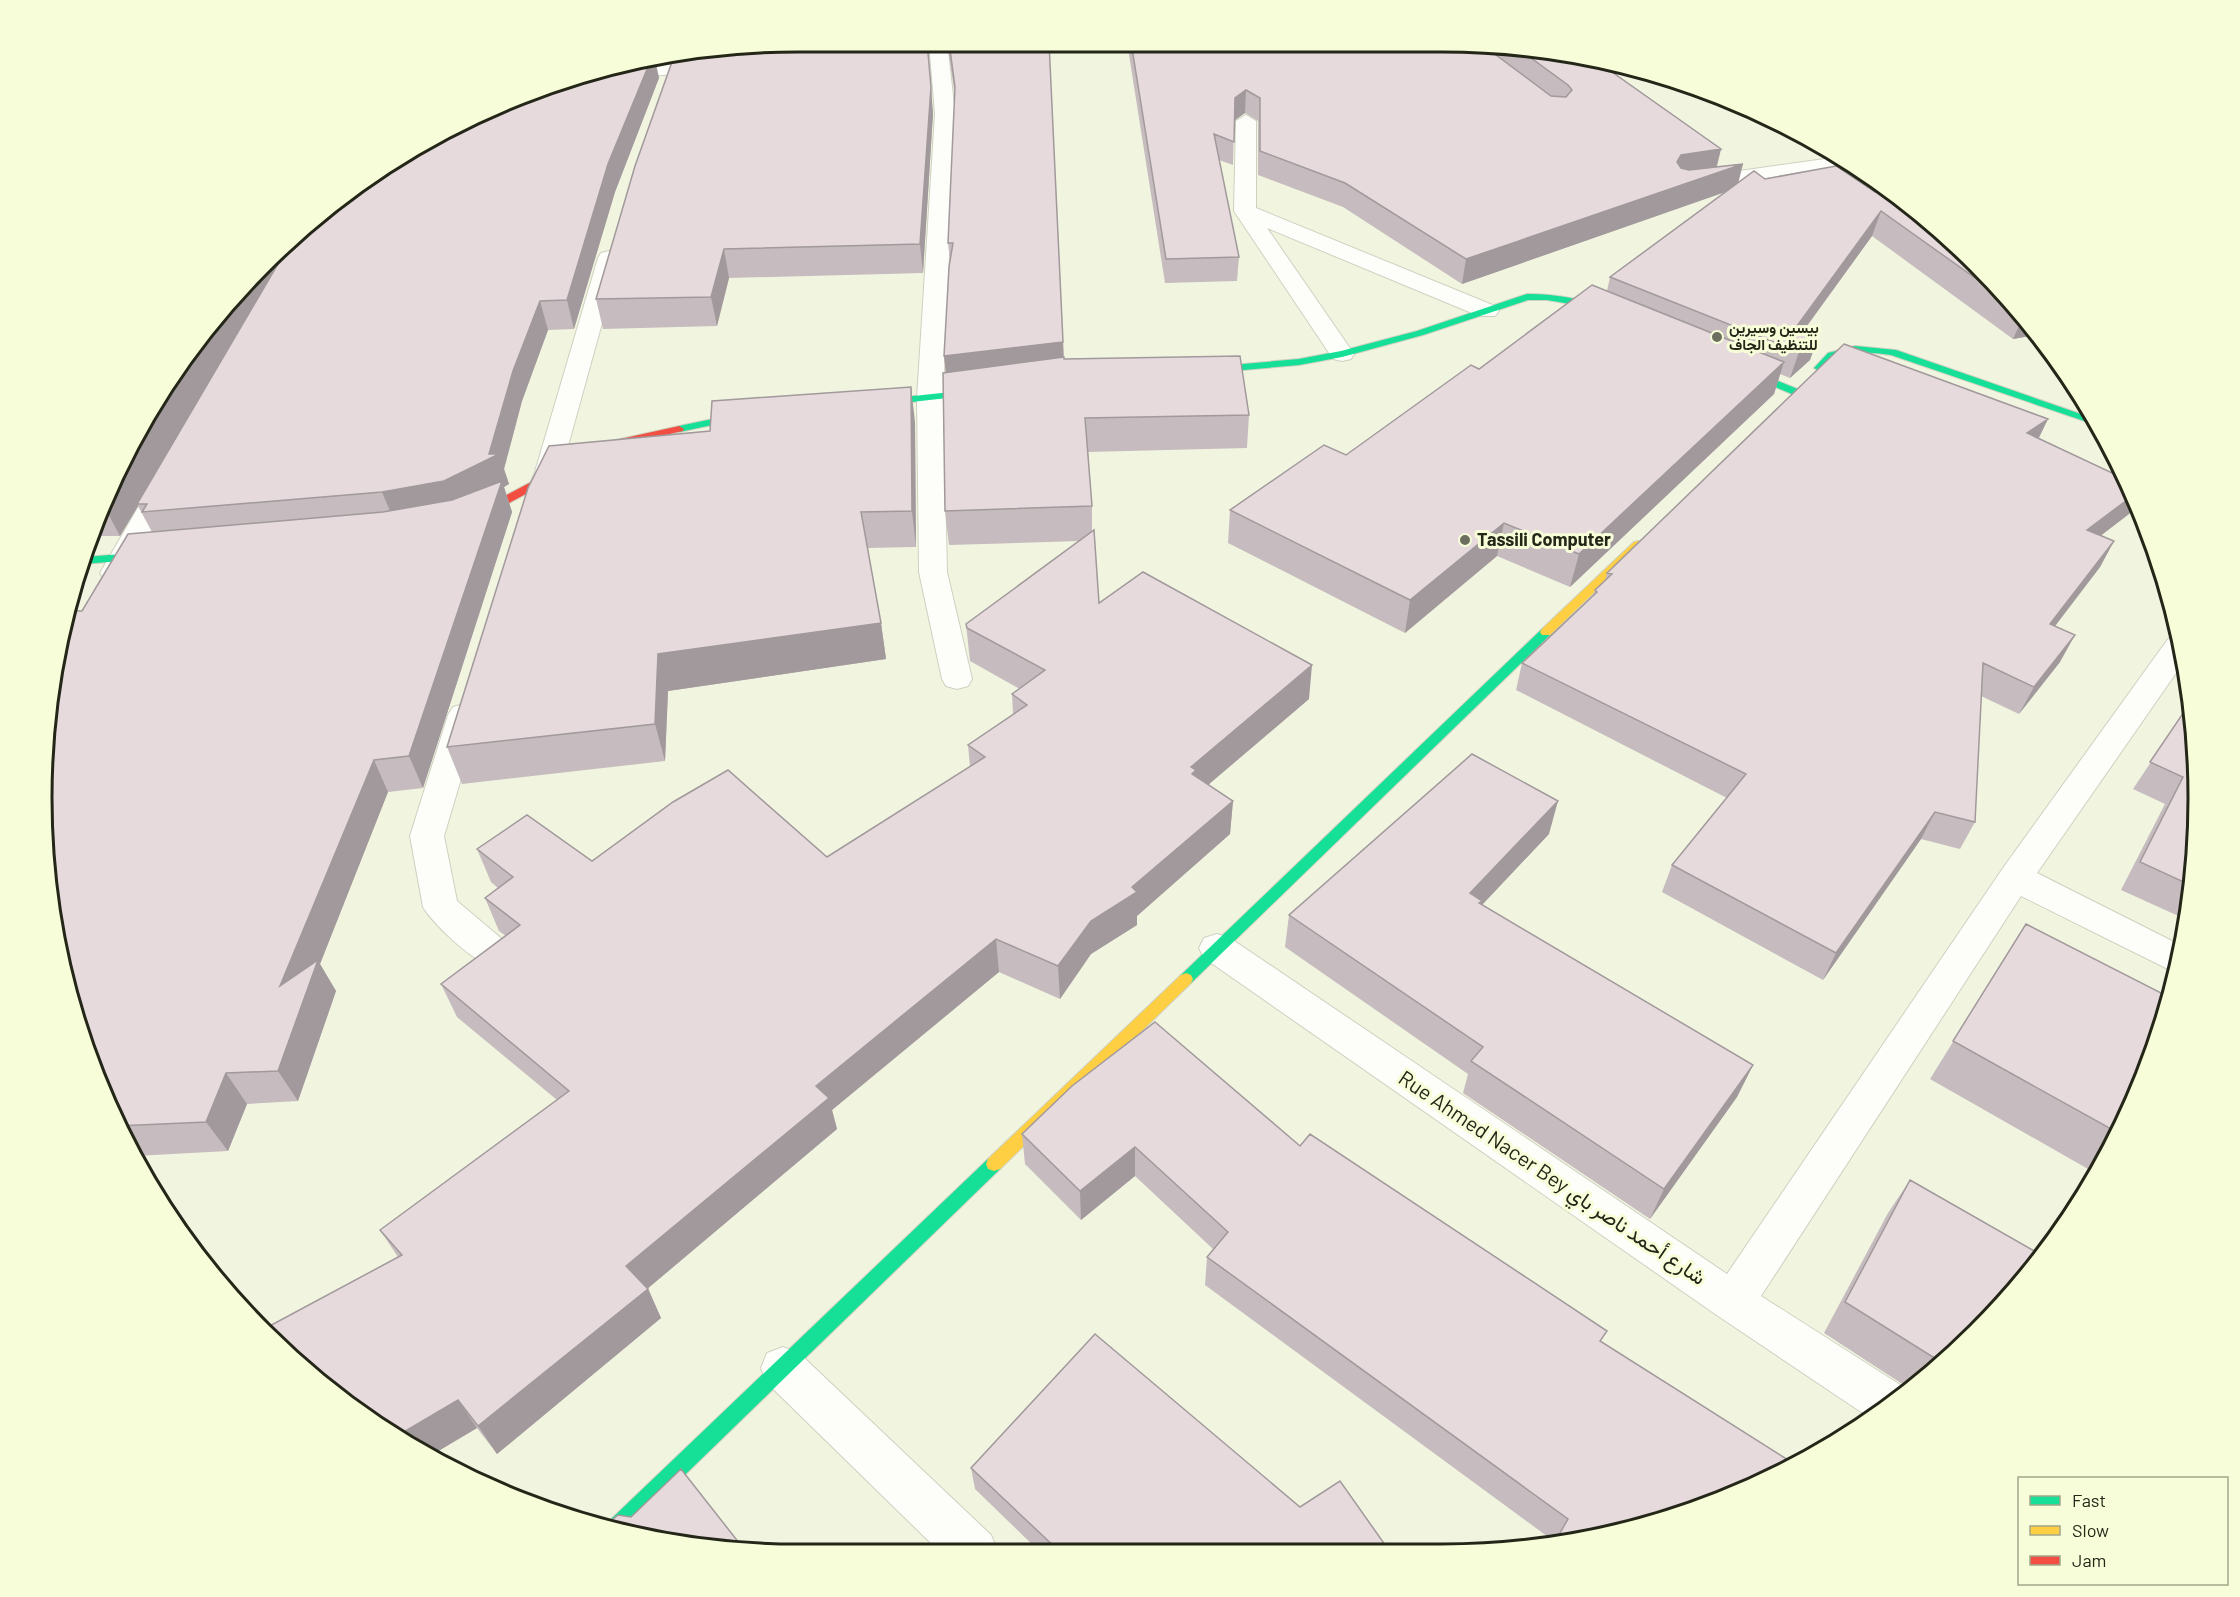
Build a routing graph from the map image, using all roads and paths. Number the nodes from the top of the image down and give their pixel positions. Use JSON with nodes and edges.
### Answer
{"nodes":[{"id":1,"x":939,"y":52,"type":"edge"},
{"id":2,"x":625,"y":73,"type":"edge"},
{"id":3,"x":673,"y":74,"type":"edge"},
{"id":4,"x":1246,"y":121,"type":"edge"},
{"id":5,"x":1833,"y":164,"type":"edge"},
{"id":6,"x":1683,"y":186,"type":"edge"},
{"id":7,"x":1245,"y":211,"type":"junction"},
{"id":8,"x":615,"y":238,"type":"edge"},
{"id":9,"x":1487,"y":311,"type":"junction"},
{"id":10,"x":1623,"y":321,"type":"edge"},
{"id":11,"x":1342,"y":354,"type":"junction"},
{"id":12,"x":1720,"y":361,"type":"edge"},
{"id":13,"x":1181,"y":372,"type":"edge"},
{"id":14,"x":1008,"y":388,"type":"edge"},
{"id":15,"x":930,"y":398,"type":"junction"},
{"id":16,"x":850,"y":405,"type":"edge"},
{"id":17,"x":769,"y":412,"type":"edge"},
{"id":18,"x":2083,"y":418,"type":"edge"},
{"id":19,"x":181,"y":457,"type":"edge"},
{"id":20,"x":547,"y":475,"type":"junction"},
{"id":21,"x":451,"y":523,"type":"edge"},
{"id":22,"x":523,"y":523,"type":"edge"},
{"id":23,"x":1649,"y":533,"type":"edge"},
{"id":24,"x":169,"y":554,"type":"edge"},
{"id":25,"x":122,"y":558,"type":"junction"},
{"id":26,"x":92,"y":560,"type":"edge"},
{"id":27,"x":100,"y":597,"type":"edge"},
{"id":28,"x":2173,"y":654,"type":"edge"},
{"id":29,"x":957,"y":679,"type":"dead end"},
{"id":30,"x":471,"y":691,"type":"edge"},
{"id":31,"x":2015,"y":877,"type":"junction"},
{"id":32,"x":1217,"y":948,"type":"junction"},
{"id":33,"x":489,"y":950,"type":"edge"},
{"id":34,"x":2170,"y":956,"type":"edge"},
{"id":35,"x":1734,"y":1302,"type":"junction"},
{"id":36,"x":783,"y":1368,"type":"junction"},
{"id":37,"x":1883,"y":1400,"type":"edge"},
{"id":38,"x":622,"y":1523,"type":"edge"},
{"id":39,"x":966,"y":1544,"type":"edge"}],
"edges":[{"from":1,"to":15,"type":"street"},
{"from":2,"to":3,"type":"street"},
{"from":4,"to":7,"type":"street"},
{"from":5,"to":6,"type":"street"},
{"from":7,"to":9,"type":"street"},
{"from":7,"to":11,"type":"street"},
{"from":8,"to":20,"type":"street"},
{"from":9,"to":10,"type":"street"},
{"from":9,"to":11,"type":"street"},
{"from":11,"to":13,"type":"street"},
{"from":12,"to":18,"type":"street"},
{"from":14,"to":15,"type":"street"},
{"from":15,"to":16,"type":"street"},
{"from":15,"to":29,"type":"street"},
{"from":17,"to":20,"type":"street"},
{"from":19,"to":25,"type":"street"},
{"from":20,"to":21,"type":"street"},
{"from":20,"to":22,"type":"street"},
{"from":23,"to":32,"type":"street"},
{"from":24,"to":25,"type":"street"},
{"from":25,"to":26,"type":"street"},
{"from":25,"to":27,"type":"street"},
{"from":28,"to":31,"type":"street"},
{"from":30,"to":33,"type":"street"},
{"from":31,"to":34,"type":"street"},
{"from":31,"to":35,"type":"street"},
{"from":32,"to":35,"type":"street","name":"Rue Ahmed Nacer Bey شارع أحمد ناصر باي"},
{"from":32,"to":36,"type":"street"},
{"from":35,"to":37,"type":"street","name":"Rue Ahmed Nacer Bey شارع أحمد ناصر باي"},
{"from":36,"to":38,"type":"street"},
{"from":36,"to":39,"type":"street"}]}
